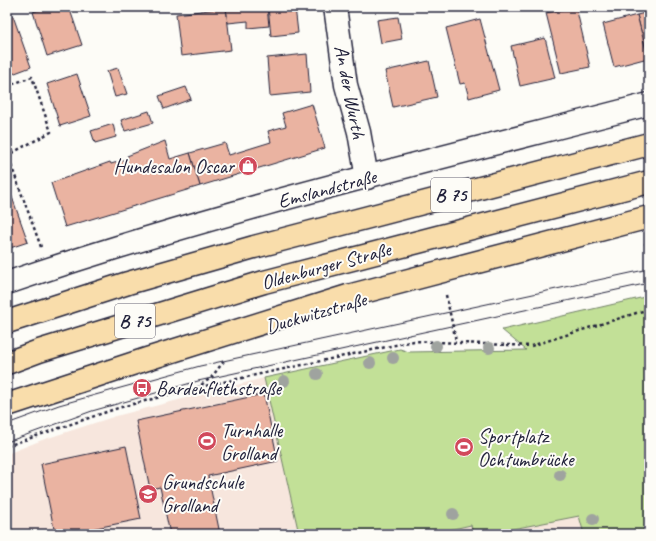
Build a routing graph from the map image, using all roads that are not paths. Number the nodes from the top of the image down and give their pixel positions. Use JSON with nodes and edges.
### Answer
{"nodes":[{"id":1,"x":335,"y":7,"type":"edge"},
{"id":2,"x":649,"y":104,"type":"edge"},
{"id":3,"x":649,"y":144,"type":"edge"},
{"id":4,"x":367,"y":178,"type":"junction"},
{"id":5,"x":649,"y":182,"type":"edge"},
{"id":6,"x":649,"y":218,"type":"edge"},
{"id":7,"x":7,"y":283,"type":"edge"},
{"id":8,"x":7,"y":322,"type":"edge"},
{"id":9,"x":7,"y":363,"type":"edge"},
{"id":10,"x":7,"y":405,"type":"edge"}],
"edges":[{"from":1,"to":4,"type":"street","name":"An der Wurth"},
{"from":2,"to":4,"type":"street","name":"Emslandstraße"},
{"from":3,"to":8,"type":"highway","name":"Oldenburger Straße","number":"B 75"},
{"from":4,"to":7,"type":"street","name":"Emslandstraße"},
{"from":5,"to":9,"type":"highway","name":"Oldenburger Straße","number":"B 75"},
{"from":6,"to":10,"type":"highway"}]}
